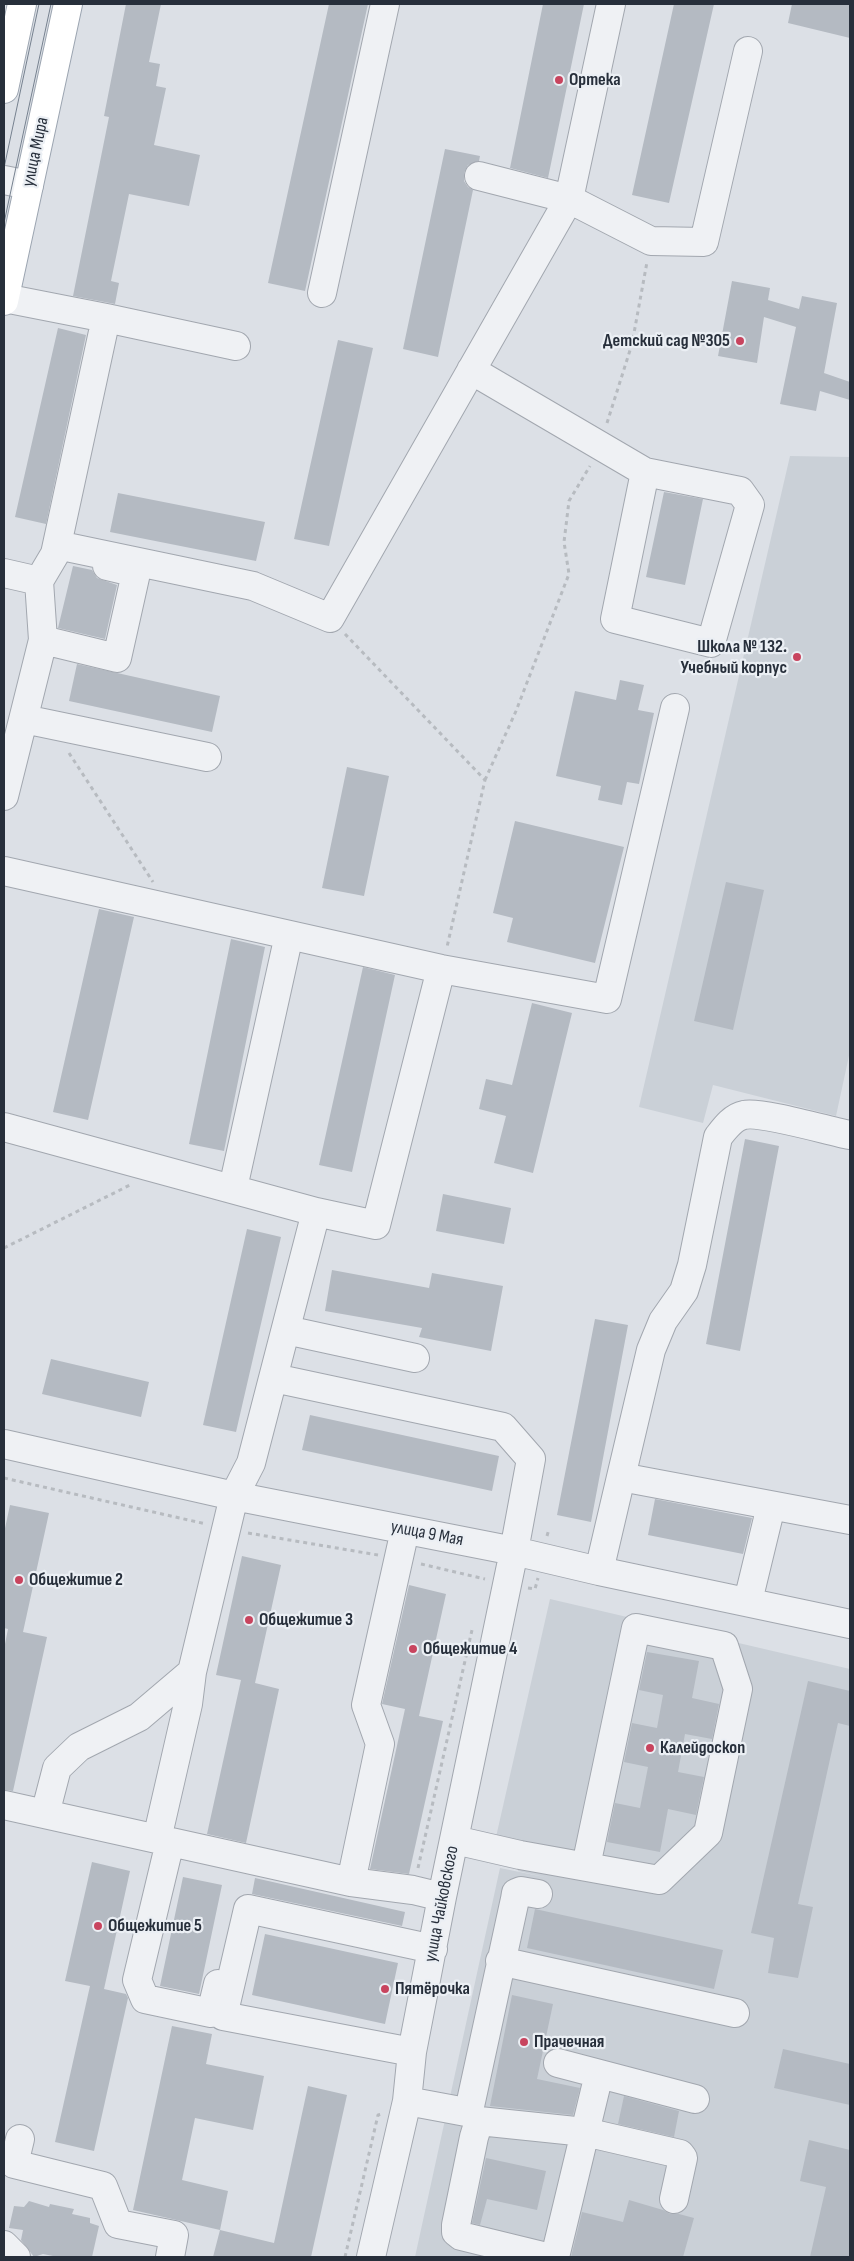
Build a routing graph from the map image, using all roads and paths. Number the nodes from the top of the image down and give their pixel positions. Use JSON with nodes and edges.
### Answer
{"nodes":[{"id":1,"x":22,"y":4,"type":"edge"},
{"id":2,"x":68,"y":4,"type":"edge"},
{"id":3,"x":385,"y":4,"type":"edge"},
{"id":4,"x":611,"y":4,"type":"edge"},
{"id":5,"x":10,"y":29,"type":"edge"},
{"id":6,"x":748,"y":51,"type":"dead end"},
{"id":7,"x":4,"y":89,"type":"edge"},
{"id":8,"x":479,"y":176,"type":"dead end"},
{"id":9,"x":16,"y":183,"type":"edge"},
{"id":10,"x":568,"y":199,"type":"junction"},
{"id":11,"x":651,"y":241,"type":"junction"},
{"id":12,"x":322,"y":293,"type":"dead end"},
{"id":13,"x":4,"y":300,"type":"edge"},
{"id":14,"x":106,"y":318,"type":"junction"},
{"id":15,"x":236,"y":346,"type":"dead end"},
{"id":16,"x":471,"y":370,"type":"junction"},
{"id":17,"x":602,"y":446,"type":"junction"},
{"id":18,"x":645,"y":472,"type":"junction"},
{"id":19,"x":56,"y":550,"type":"junction"},
{"id":20,"x":4,"y":573,"type":"edge"},
{"id":21,"x":40,"y":581,"type":"junction"},
{"id":22,"x":330,"y":618,"type":"junction"},
{"id":23,"x":43,"y":640,"type":"junction"},
{"id":24,"x":675,"y":708,"type":"dead end"},
{"id":25,"x":24,"y":719,"type":"junction"},
{"id":26,"x":51,"y":725,"type":"junction"},
{"id":27,"x":207,"y":757,"type":"dead end"},
{"id":28,"x":485,"y":780,"type":"junction"},
{"id":29,"x":4,"y":796,"type":"edge"},
{"id":30,"x":4,"y":871,"type":"edge"},
{"id":31,"x":170,"y":909,"type":"junction"},
{"id":32,"x":289,"y":935,"type":"junction"},
{"id":33,"x":441,"y":969,"type":"junction"},
{"id":34,"x":4,"y":1127,"type":"edge"},
{"id":35,"x":850,"y":1136,"type":"edge"},
{"id":36,"x":162,"y":1169,"type":"junction"},
{"id":37,"x":233,"y":1188,"type":"junction"},
{"id":38,"x":316,"y":1212,"type":"junction"},
{"id":39,"x":4,"y":1248,"type":"edge"},
{"id":40,"x":286,"y":1330,"type":"junction"},
{"id":41,"x":415,"y":1358,"type":"dead end"},
{"id":42,"x":274,"y":1378,"type":"junction"},
{"id":43,"x":4,"y":1446,"type":"edge"},
{"id":44,"x":621,"y":1476,"type":"junction"},
{"id":45,"x":234,"y":1496,"type":"junction"},
{"id":46,"x":771,"y":1506,"type":"junction"},
{"id":47,"x":850,"y":1520,"type":"edge"},
{"id":48,"x":405,"y":1530,"type":"junction"},
{"id":49,"x":514,"y":1551,"type":"junction"},
{"id":50,"x":599,"y":1571,"type":"junction"},
{"id":51,"x":748,"y":1601,"type":"junction"},
{"id":52,"x":850,"y":1624,"type":"edge"},
{"id":53,"x":192,"y":1672,"type":"junction"},
{"id":54,"x":4,"y":1805,"type":"edge"},
{"id":55,"x":45,"y":1814,"type":"junction"},
{"id":56,"x":163,"y":1840,"type":"junction"},
{"id":57,"x":455,"y":1840,"type":"junction"},
{"id":58,"x":586,"y":1866,"type":"junction"},
{"id":59,"x":351,"y":1882,"type":"junction"},
{"id":60,"x":538,"y":1894,"type":"dead end"},
{"id":61,"x":442,"y":1897,"type":"junction"},
{"id":62,"x":236,"y":1912,"type":"dead end"},
{"id":63,"x":433,"y":1949,"type":"junction"},
{"id":64,"x":500,"y":1961,"type":"junction"},
{"id":65,"x":735,"y":2013,"type":"dead end"},
{"id":66,"x":412,"y":2052,"type":"junction"},
{"id":67,"x":558,"y":2063,"type":"dead end"},
{"id":68,"x":599,"y":2074,"type":"junction"},
{"id":69,"x":695,"y":2099,"type":"dead end"},
{"id":70,"x":406,"y":2101,"type":"junction"},
{"id":71,"x":446,"y":2109,"type":"junction"},
{"id":72,"x":585,"y":2132,"type":"junction"},
{"id":73,"x":474,"y":2137,"type":"junction"},
{"id":74,"x":20,"y":2139,"type":"dead end"},
{"id":75,"x":674,"y":2199,"type":"dead end"},
{"id":76,"x":4,"y":2245,"type":"edge"},
{"id":77,"x":16,"y":2257,"type":"edge"},
{"id":78,"x":170,"y":2257,"type":"edge"},
{"id":79,"x":371,"y":2257,"type":"edge"},
{"id":80,"x":547,"y":2257,"type":"edge"},
{"id":81,"x":555,"y":2257,"type":"edge"}],
"edges":[{"from":1,"to":5,"type":"main road"},
{"from":2,"to":9,"type":"main road","name":"улица Мира"},
{"from":3,"to":12,"type":"street"},
{"from":4,"to":10,"type":"street"},
{"from":5,"to":7,"type":"main road"},
{"from":6,"to":11,"type":"street"},
{"from":8,"to":10,"type":"street"},
{"from":9,"to":13,"type":"main road","name":"улица Мира"},
{"from":10,"to":11,"type":"street"},
{"from":10,"to":16,"type":"street"},
{"from":11,"to":17,"type":"path"},
{"from":13,"to":14,"type":"street"},
{"from":14,"to":15,"type":"street"},
{"from":14,"to":19,"type":"street"},
{"from":16,"to":17,"type":"street"},
{"from":16,"to":22,"type":"street"},
{"from":17,"to":18,"type":"street"},
{"from":17,"to":28,"type":"path"},
{"from":18,"to":18,"type":"street"},
{"from":19,"to":21,"type":"street"},
{"from":19,"to":22,"type":"street"},
{"from":19,"to":23,"type":"street"},
{"from":20,"to":21,"type":"street"},
{"from":21,"to":23,"type":"street"},
{"from":22,"to":28,"type":"path"},
{"from":23,"to":25,"type":"street"},
{"from":24,"to":33,"type":"street"},
{"from":25,"to":26,"type":"street"},
{"from":25,"to":29,"type":"street"},
{"from":26,"to":27,"type":"street"},
{"from":26,"to":31,"type":"path"},
{"from":28,"to":33,"type":"path"},
{"from":30,"to":31,"type":"street"},
{"from":31,"to":32,"type":"street"},
{"from":32,"to":33,"type":"street"},
{"from":32,"to":37,"type":"street"},
{"from":33,"to":38,"type":"street"},
{"from":34,"to":36,"type":"street"},
{"from":35,"to":44,"type":"street"},
{"from":36,"to":37,"type":"street"},
{"from":36,"to":39,"type":"path"},
{"from":37,"to":38,"type":"street"},
{"from":38,"to":40,"type":"street"},
{"from":40,"to":41,"type":"street"},
{"from":40,"to":42,"type":"street"},
{"from":42,"to":45,"type":"street"},
{"from":42,"to":49,"type":"street","name":"улица Чайковского"},
{"from":43,"to":45,"type":"street","name":"улица 9 Мая"},
{"from":44,"to":46,"type":"street"},
{"from":44,"to":50,"type":"street"},
{"from":45,"to":48,"type":"street","name":"улица 9 Мая"},
{"from":45,"to":53,"type":"street"},
{"from":46,"to":47,"type":"street"},
{"from":46,"to":51,"type":"street"},
{"from":48,"to":49,"type":"street","name":"улица 9 Мая"},
{"from":48,"to":59,"type":"street"},
{"from":49,"to":50,"type":"street","name":"улица 9 Мая"},
{"from":49,"to":57,"type":"street","name":"улица Чайковского"},
{"from":50,"to":51,"type":"street","name":"улица 9 Мая"},
{"from":51,"to":52,"type":"street","name":"улица 9 Мая"},
{"from":53,"to":55,"type":"street"},
{"from":53,"to":56,"type":"street"},
{"from":54,"to":55,"type":"street"},
{"from":55,"to":56,"type":"street"},
{"from":56,"to":59,"type":"street"},
{"from":56,"to":62,"type":"street"},
{"from":57,"to":58,"type":"street"},
{"from":57,"to":61,"type":"street","name":"улица Чайковского"},
{"from":58,"to":58,"type":"street"},
{"from":59,"to":61,"type":"street"},
{"from":60,"to":64,"type":"street"},
{"from":61,"to":63,"type":"street","name":"улица Чайковского"},
{"from":63,"to":66,"type":"street","name":"улица Чайковского"},
{"from":63,"to":66,"type":"street"},
{"from":64,"to":65,"type":"street"},
{"from":64,"to":71,"type":"street"},
{"from":66,"to":70,"type":"street","name":"улица Чайковского"},
{"from":67,"to":68,"type":"street"},
{"from":68,"to":69,"type":"street"},
{"from":68,"to":72,"type":"street"},
{"from":70,"to":71,"type":"street"},
{"from":70,"to":79,"type":"street","name":"улица Чайковского"},
{"from":71,"to":73,"type":"street"},
{"from":72,"to":73,"type":"street"},
{"from":72,"to":75,"type":"street"},
{"from":72,"to":81,"type":"street"},
{"from":73,"to":80,"type":"street"},
{"from":74,"to":78,"type":"street"},
{"from":76,"to":77,"type":"street"}]}
